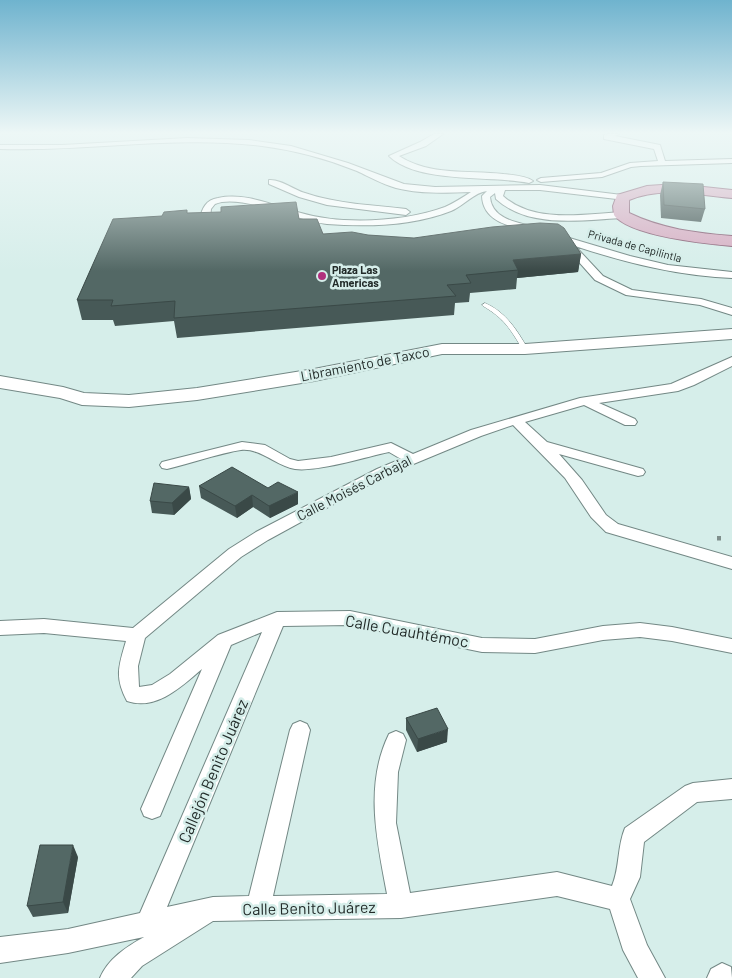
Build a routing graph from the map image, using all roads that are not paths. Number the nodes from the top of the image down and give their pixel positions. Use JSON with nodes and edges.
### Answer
{"nodes":[{"id":1,"x":381,"y":180,"type":"edge"},
{"id":2,"x":524,"y":180,"type":"edge"},
{"id":3,"x":546,"y":180,"type":"edge"},
{"id":4,"x":529,"y":181,"type":"junction"},
{"id":5,"x":272,"y":182,"type":"dead end"},
{"id":6,"x":482,"y":188,"type":"junction"},
{"id":7,"x":504,"y":188,"type":"junction"},
{"id":8,"x":732,"y":194,"type":"edge"},
{"id":9,"x":622,"y":198,"type":"junction"},
{"id":10,"x":427,"y":214,"type":"junction"},
{"id":11,"x":622,"y":216,"type":"junction"},
{"id":12,"x":205,"y":219,"type":"edge"},
{"id":13,"x":555,"y":236,"type":"junction"},
{"id":14,"x":732,"y":241,"type":"edge"},
{"id":15,"x":732,"y":276,"type":"edge"},
{"id":16,"x":485,"y":305,"type":"dead end"},
{"id":17,"x":732,"y":312,"type":"edge"},
{"id":18,"x":732,"y":334,"type":"edge"},
{"id":19,"x":525,"y":349,"type":"junction"},
{"id":20,"x":732,"y":361,"type":"edge"},
{"id":21,"x":0,"y":382,"type":"edge"},
{"id":22,"x":585,"y":401,"type":"junction"},
{"id":23,"x":515,"y":420,"type":"junction"},
{"id":24,"x":630,"y":422,"type":"dead end"},
{"id":25,"x":542,"y":445,"type":"junction"},
{"id":26,"x":412,"y":459,"type":"junction"},
{"id":27,"x":167,"y":465,"type":"dead end"},
{"id":28,"x":638,"y":472,"type":"dead end"},
{"id":29,"x":732,"y":563,"type":"edge"},
{"id":30,"x":278,"y":619,"type":"junction"},
{"id":31,"x":0,"y":628,"type":"edge"},
{"id":32,"x":137,"y":636,"type":"junction"},
{"id":33,"x":224,"y":640,"type":"junction"},
{"id":34,"x":732,"y":646,"type":"edge"},
{"id":35,"x":300,"y":730,"type":"dead end"},
{"id":36,"x":396,"y":740,"type":"dead end"},
{"id":37,"x":732,"y":789,"type":"edge"},
{"id":38,"x":152,"y":809,"type":"dead end"},
{"id":39,"x":618,"y":899,"type":"junction"},
{"id":40,"x":401,"y":906,"type":"junction"},
{"id":41,"x":213,"y":909,"type":"junction"},
{"id":42,"x":258,"y":909,"type":"junction"},
{"id":43,"x":148,"y":923,"type":"junction"},
{"id":44,"x":0,"y":950,"type":"edge"},
{"id":45,"x":113,"y":978,"type":"edge"},
{"id":46,"x":652,"y":978,"type":"edge"}],
"edges":[{"from":1,"to":6,"type":"street"},
{"from":2,"to":4,"type":"street"},
{"from":3,"to":4,"type":"street"},
{"from":4,"to":7,"type":"street"},
{"from":5,"to":10,"type":"street"},
{"from":6,"to":7,"type":"street"},
{"from":6,"to":10,"type":"street"},
{"from":7,"to":9,"type":"street"},
{"from":7,"to":11,"type":"street"},
{"from":7,"to":13,"type":"street","name":"Privada de Capilintla"},
{"from":8,"to":9,"type":"main road"},
{"from":9,"to":11,"type":"main road"},
{"from":10,"to":12,"type":"street"},
{"from":11,"to":14,"type":"main road"},
{"from":13,"to":15,"type":"street","name":"Privada de Capilintla"},
{"from":13,"to":17,"type":"street"},
{"from":16,"to":19,"type":"lane"},
{"from":18,"to":19,"type":"main road","name":"Libramiento de Taxco"},
{"from":19,"to":21,"type":"main road","name":"Libramiento de Taxco"},
{"from":20,"to":22,"type":"street","name":"Calle Moisés Carbajal"},
{"from":22,"to":23,"type":"street","name":"Calle Moisés Carbajal"},
{"from":22,"to":24,"type":"street"},
{"from":23,"to":25,"type":"street"},
{"from":23,"to":26,"type":"street","name":"Calle Moisés Carbajal"},
{"from":25,"to":28,"type":"street"},
{"from":25,"to":29,"type":"street"},
{"from":26,"to":27,"type":"street"},
{"from":26,"to":32,"type":"street","name":"Calle Moisés Carbajal"},
{"from":30,"to":33,"type":"street","name":"Calle Cuauhtémoc"},
{"from":30,"to":34,"type":"street","name":"Calle Cuauhtémoc"},
{"from":30,"to":43,"type":"street","name":"Callejón Benito Juárez"},
{"from":31,"to":32,"type":"street"},
{"from":32,"to":33,"type":"street","name":"Calle Cuauhtémoc"},
{"from":33,"to":38,"type":"street"},
{"from":35,"to":42,"type":"street"},
{"from":36,"to":40,"type":"street"},
{"from":37,"to":39,"type":"street"},
{"from":39,"to":40,"type":"street","name":"Calle Benito Juárez"},
{"from":39,"to":46,"type":"street"},
{"from":40,"to":42,"type":"street","name":"Calle Benito Juárez"},
{"from":41,"to":42,"type":"street","name":"Calle Benito Juárez"},
{"from":41,"to":43,"type":"street","name":"Calle Benito Juárez"},
{"from":41,"to":45,"type":"street"},
{"from":43,"to":44,"type":"street","name":"Calle Benito Juárez"}]}
